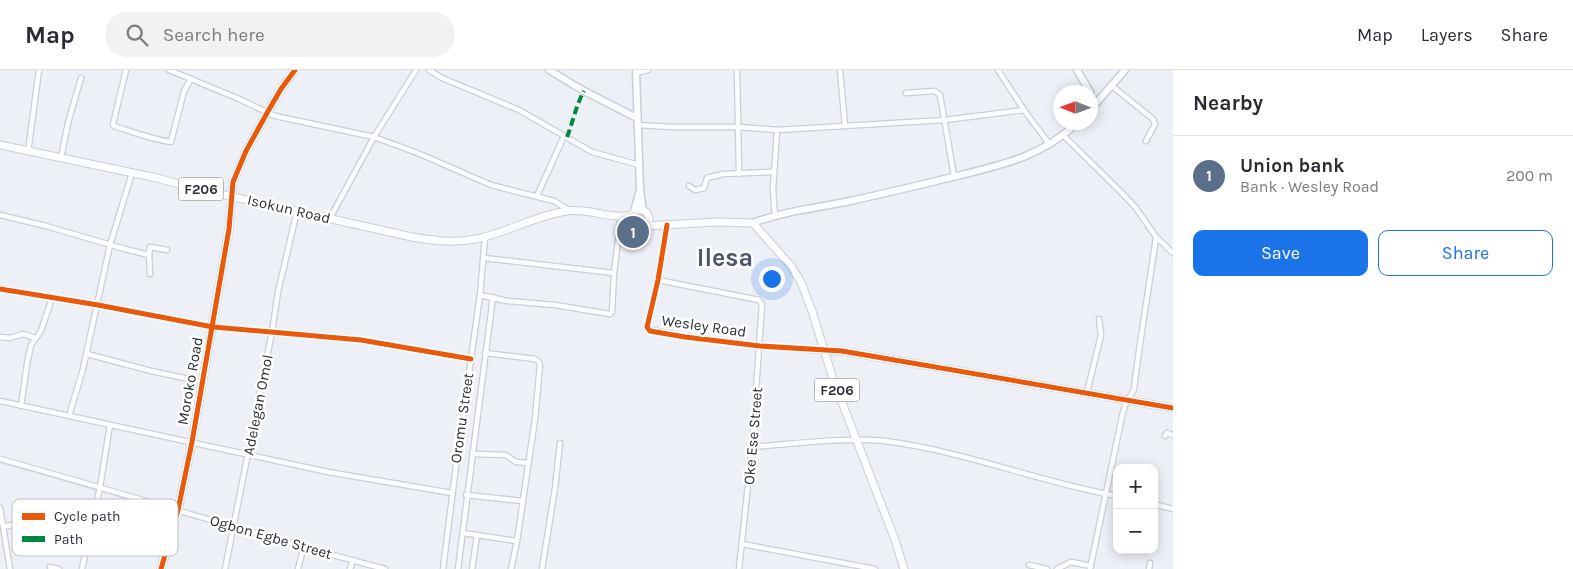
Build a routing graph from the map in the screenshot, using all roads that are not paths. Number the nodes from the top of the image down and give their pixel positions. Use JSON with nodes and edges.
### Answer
{"nodes":[{"id":1,"x":40,"y":70,"type":"edge"},
{"id":2,"x":126,"y":70,"type":"edge"},
{"id":3,"x":169,"y":70,"type":"edge"},
{"id":4,"x":295,"y":70,"type":"edge"},
{"id":5,"x":416,"y":70,"type":"edge"},
{"id":6,"x":429,"y":70,"type":"edge"},
{"id":7,"x":549,"y":70,"type":"edge"},
{"id":8,"x":648,"y":70,"type":"edge"},
{"id":9,"x":736,"y":70,"type":"edge"},
{"id":10,"x":840,"y":70,"type":"edge"},
{"id":11,"x":998,"y":70,"type":"edge"},
{"id":12,"x":1077,"y":70,"type":"edge"},
{"id":13,"x":1125,"y":70,"type":"edge"},
{"id":14,"x":636,"y":71,"type":"edge"},
{"id":15,"x":81,"y":78,"type":"dead end"},
{"id":16,"x":191,"y":78,"type":"junction"},
{"id":17,"x":1085,"y":85,"type":"edge"},
{"id":18,"x":1112,"y":86,"type":"junction"},
{"id":19,"x":906,"y":93,"type":"dead end"},
{"id":20,"x":1099,"y":102,"type":"edge"},
{"id":21,"x":1024,"y":110,"type":"junction"},
{"id":22,"x":267,"y":113,"type":"junction"},
{"id":23,"x":945,"y":120,"type":"junction"},
{"id":24,"x":638,"y":122,"type":"junction"},
{"id":25,"x":739,"y":126,"type":"junction"},
{"id":26,"x":845,"y":126,"type":"junction"},
{"id":27,"x":777,"y":130,"type":"junction"},
{"id":28,"x":1070,"y":130,"type":"edge"},
{"id":29,"x":564,"y":136,"type":"junction"},
{"id":30,"x":1064,"y":136,"type":"junction"},
{"id":31,"x":374,"y":137,"type":"junction"},
{"id":32,"x":1146,"y":141,"type":"dead end"},
{"id":33,"x":0,"y":145,"type":"edge"},
{"id":34,"x":1050,"y":145,"type":"junction"},
{"id":35,"x":28,"y":152,"type":"junction"},
{"id":36,"x":61,"y":158,"type":"junction"},
{"id":37,"x":640,"y":165,"type":"junction"},
{"id":38,"x":773,"y":172,"type":"junction"},
{"id":39,"x":132,"y":173,"type":"junction"},
{"id":40,"x":739,"y":174,"type":"junction"},
{"id":41,"x":954,"y":176,"type":"junction"},
{"id":42,"x":689,"y":186,"type":"dead end"},
{"id":43,"x":640,"y":189,"type":"junction"},
{"id":44,"x":232,"y":196,"type":"junction"},
{"id":45,"x":537,"y":196,"type":"junction"},
{"id":46,"x":569,"y":210,"type":"junction"},
{"id":47,"x":297,"y":211,"type":"junction"},
{"id":48,"x":646,"y":213,"type":"junction"},
{"id":49,"x":633,"y":214,"type":"junction"},
{"id":50,"x":0,"y":215,"type":"edge"},
{"id":51,"x":775,"y":216,"type":"junction"},
{"id":52,"x":621,"y":217,"type":"junction"},
{"id":53,"x":330,"y":218,"type":"junction"},
{"id":54,"x":753,"y":223,"type":"junction"},
{"id":55,"x":632,"y":225,"type":"junction"},
{"id":56,"x":666,"y":225,"type":"junction"},
{"id":57,"x":646,"y":226,"type":"junction"},
{"id":58,"x":484,"y":237,"type":"junction"},
{"id":59,"x":1156,"y":237,"type":"junction"},
{"id":60,"x":110,"y":245,"type":"junction"},
{"id":61,"x":167,"y":250,"type":"dead end"},
{"id":62,"x":1173,"y":253,"type":"edge"},
{"id":63,"x":149,"y":255,"type":"junction"},
{"id":64,"x":484,"y":258,"type":"junction"},
{"id":65,"x":614,"y":273,"type":"junction"},
{"id":66,"x":150,"y":274,"type":"dead end"},
{"id":67,"x":658,"y":280,"type":"junction"},
{"id":68,"x":0,"y":289,"type":"edge"},
{"id":69,"x":480,"y":295,"type":"junction"},
{"id":70,"x":493,"y":297,"type":"junction"},
{"id":71,"x":52,"y":298,"type":"junction"},
{"id":72,"x":98,"y":305,"type":"junction"},
{"id":73,"x":1099,"y":320,"type":"dead end"},
{"id":74,"x":213,"y":327,"type":"junction"},
{"id":75,"x":272,"y":332,"type":"junction"},
{"id":76,"x":0,"y":337,"type":"edge"},
{"id":77,"x":35,"y":338,"type":"junction"},
{"id":78,"x":760,"y":346,"type":"junction"},
{"id":79,"x":823,"y":351,"type":"junction"},
{"id":80,"x":485,"y":353,"type":"junction"},
{"id":81,"x":87,"y":354,"type":"junction"},
{"id":82,"x":471,"y":359,"type":"junction"},
{"id":83,"x":203,"y":382,"type":"junction"},
{"id":84,"x":1087,"y":392,"type":"junction"},
{"id":85,"x":1126,"y":400,"type":"junction"},
{"id":86,"x":0,"y":401,"type":"edge"},
{"id":87,"x":21,"y":406,"type":"junction"},
{"id":88,"x":1173,"y":408,"type":"edge"},
{"id":89,"x":70,"y":416,"type":"junction"},
{"id":90,"x":110,"y":425,"type":"junction"},
{"id":91,"x":1173,"y":435,"type":"edge"},
{"id":92,"x":1165,"y":436,"type":"dead end"},
{"id":93,"x":856,"y":440,"type":"junction"},
{"id":94,"x":192,"y":442,"type":"junction"},
{"id":95,"x":560,"y":443,"type":"dead end"},
{"id":96,"x":752,"y":447,"type":"junction"},
{"id":97,"x":248,"y":453,"type":"junction"},
{"id":98,"x":472,"y":454,"type":"junction"},
{"id":99,"x":0,"y":460,"type":"edge"},
{"id":100,"x":528,"y":463,"type":"junction"},
{"id":101,"x":100,"y":487,"type":"junction"},
{"id":102,"x":452,"y":493,"type":"junction"},
{"id":103,"x":1105,"y":494,"type":"junction"},
{"id":104,"x":1113,"y":495,"type":"edge"},
{"id":105,"x":466,"y":496,"type":"junction"},
{"id":106,"x":97,"y":499,"type":"edge"},
{"id":107,"x":141,"y":499,"type":"edge"},
{"id":108,"x":522,"y":501,"type":"junction"},
{"id":109,"x":1158,"y":505,"type":"edge"},
{"id":110,"x":0,"y":508,"type":"edge"},
{"id":111,"x":1173,"y":509,"type":"edge"},
{"id":112,"x":178,"y":510,"type":"joint"},
{"id":113,"x":12,"y":525,"type":"edge"},
{"id":114,"x":3,"y":527,"type":"junction"},
{"id":115,"x":233,"y":528,"type":"junction"},
{"id":116,"x":463,"y":533,"type":"junction"},
{"id":117,"x":477,"y":535,"type":"junction"},
{"id":118,"x":517,"y":541,"type":"junction"},
{"id":119,"x":742,"y":544,"type":"junction"},
{"id":120,"x":304,"y":546,"type":"junction"},
{"id":121,"x":84,"y":556,"type":"edge"},
{"id":122,"x":165,"y":556,"type":"edge"},
{"id":123,"x":353,"y":560,"type":"junction"},
{"id":124,"x":1150,"y":563,"type":"dead end"},
{"id":125,"x":1029,"y":565,"type":"dead end"},
{"id":126,"x":50,"y":567,"type":"dead end"},
{"id":127,"x":1090,"y":567,"type":"edge"},
{"id":128,"x":10,"y":569,"type":"edge"},
{"id":129,"x":59,"y":569,"type":"edge"},
{"id":130,"x":82,"y":569,"type":"edge"},
{"id":131,"x":161,"y":569,"type":"edge"},
{"id":132,"x":225,"y":569,"type":"edge"},
{"id":133,"x":298,"y":569,"type":"edge"},
{"id":134,"x":350,"y":569,"type":"edge"},
{"id":135,"x":385,"y":569,"type":"edge"},
{"id":136,"x":443,"y":569,"type":"edge"},
{"id":137,"x":458,"y":569,"type":"edge"},
{"id":138,"x":472,"y":569,"type":"edge"},
{"id":139,"x":511,"y":569,"type":"edge"},
{"id":140,"x":542,"y":569,"type":"edge"},
{"id":141,"x":739,"y":569,"type":"edge"},
{"id":142,"x":876,"y":569,"type":"edge"},
{"id":143,"x":904,"y":569,"type":"edge"},
{"id":144,"x":1047,"y":569,"type":"edge"},
{"id":145,"x":1057,"y":569,"type":"edge"},
{"id":146,"x":1150,"y":569,"type":"edge"}],
"edges":[{"from":1,"to":35,"type":"street"},
{"from":2,"to":16,"type":"street"},
{"from":3,"to":16,"type":"street"},
{"from":4,"to":22,"type":"street","name":"Moroko Road"},
{"from":5,"to":31,"type":"street"},
{"from":6,"to":29,"type":"street"},
{"from":7,"to":24,"type":"street"},
{"from":8,"to":14,"type":"street"},
{"from":9,"to":25,"type":"street"},
{"from":10,"to":26,"type":"street"},
{"from":11,"to":21,"type":"street"},
{"from":12,"to":17,"type":"street"},
{"from":13,"to":18,"type":"street"},
{"from":14,"to":24,"type":"street"},
{"from":15,"to":36,"type":"street"},
{"from":16,"to":22,"type":"street"},
{"from":18,"to":20,"type":"street"},
{"from":18,"to":32,"type":"street"},
{"from":19,"to":23,"type":"street"},
{"from":21,"to":23,"type":"street"},
{"from":21,"to":34,"type":"street"},
{"from":22,"to":31,"type":"street"},
{"from":22,"to":44,"type":"street","name":"Moroko Road"},
{"from":23,"to":26,"type":"street"},
{"from":23,"to":41,"type":"street"},
{"from":24,"to":25,"type":"street"},
{"from":24,"to":37,"type":"street"},
{"from":25,"to":27,"type":"street"},
{"from":25,"to":40,"type":"street"},
{"from":26,"to":27,"type":"street"},
{"from":27,"to":38,"type":"street"},
{"from":28,"to":30,"type":"street"},
{"from":29,"to":37,"type":"street"},
{"from":29,"to":45,"type":"street"},
{"from":30,"to":34,"type":"street"},
{"from":30,"to":59,"type":"street"},
{"from":31,"to":45,"type":"street"},
{"from":31,"to":53,"type":"street"},
{"from":33,"to":35,"type":"main road","name":"Isokun Road","number":"F206"},
{"from":34,"to":41,"type":"street"},
{"from":35,"to":36,"type":"main road","name":"Isokun Road","number":"F206"},
{"from":36,"to":39,"type":"main road","name":"Isokun Road","number":"F206"},
{"from":37,"to":43,"type":"street"},
{"from":38,"to":40,"type":"street"},
{"from":38,"to":51,"type":"street"},
{"from":39,"to":44,"type":"main road","name":"Isokun Road","number":"F206"},
{"from":39,"to":60,"type":"street"},
{"from":40,"to":42,"type":"street"},
{"from":41,"to":51,"type":"street"},
{"from":43,"to":48,"type":"street"},
{"from":43,"to":49,"type":"street"},
{"from":44,"to":47,"type":"main road","name":"Isokun Road","number":"F206"},
{"from":44,"to":74,"type":"street","name":"Moroko Road"},
{"from":45,"to":46,"type":"street"},
{"from":46,"to":52,"type":"main road","number":"F206"},
{"from":46,"to":58,"type":"main road","number":"F206"},
{"from":47,"to":53,"type":"main road","name":"Isokun Road","number":"F206"},
{"from":47,"to":75,"type":"street","name":"Adelegan Omol"},
{"from":48,"to":49,"type":"main road","number":"F206"},
{"from":48,"to":56,"type":"main road"},
{"from":48,"to":57,"type":"main road"},
{"from":49,"to":52,"type":"main road","number":"F206"},
{"from":49,"to":55,"type":"main road"},
{"from":50,"to":60,"type":"street"},
{"from":51,"to":54,"type":"street"},
{"from":52,"to":55,"type":"main road","number":"F206"},
{"from":52,"to":65,"type":"street"},
{"from":53,"to":58,"type":"main road","name":"Isokun Road","number":"F206"},
{"from":54,"to":56,"type":"main road"},
{"from":54,"to":79,"type":"main road","number":"F206"},
{"from":55,"to":57,"type":"main road"},
{"from":56,"to":57,"type":"main road"},
{"from":56,"to":67,"type":"street"},
{"from":58,"to":64,"type":"street","name":"Oromu Street"},
{"from":59,"to":62,"type":"street"},
{"from":59,"to":85,"type":"street"},
{"from":60,"to":63,"type":"street"},
{"from":60,"to":72,"type":"street"},
{"from":61,"to":63,"type":"street"},
{"from":63,"to":66,"type":"street"},
{"from":64,"to":65,"type":"street"},
{"from":64,"to":69,"type":"street","name":"Oromu Street"},
{"from":65,"to":70,"type":"street"},
{"from":67,"to":78,"type":"street","name":"Oke Ese Street"},
{"from":67,"to":78,"type":"street","name":"Wesley Road"},
{"from":68,"to":71,"type":"street"},
{"from":69,"to":70,"type":"street"},
{"from":69,"to":82,"type":"street","name":"Oromu Street"},
{"from":70,"to":80,"type":"street"},
{"from":71,"to":72,"type":"street"},
{"from":71,"to":77,"type":"street"},
{"from":72,"to":74,"type":"street"},
{"from":72,"to":81,"type":"street"},
{"from":73,"to":84,"type":"street"},
{"from":74,"to":75,"type":"street"},
{"from":74,"to":83,"type":"street","name":"Moroko Road"},
{"from":75,"to":82,"type":"street"},
{"from":75,"to":97,"type":"street","name":"Adelegan Omol"},
{"from":76,"to":77,"type":"street"},
{"from":77,"to":87,"type":"street"},
{"from":78,"to":79,"type":"street","name":"Wesley Road"},
{"from":78,"to":96,"type":"street","name":"Oke Ese Street"},
{"from":79,"to":84,"type":"street"},
{"from":79,"to":93,"type":"main road","number":"F206"},
{"from":80,"to":98,"type":"street"},
{"from":80,"to":100,"type":"street"},
{"from":81,"to":83,"type":"street"},
{"from":81,"to":89,"type":"street"},
{"from":82,"to":102,"type":"street","name":"Oromu Street"},
{"from":83,"to":94,"type":"street","name":"Moroko Road"},
{"from":84,"to":85,"type":"street"},
{"from":85,"to":88,"type":"street"},
{"from":85,"to":103,"type":"street"},
{"from":86,"to":87,"type":"street"},
{"from":87,"to":89,"type":"street"},
{"from":89,"to":90,"type":"street"},
{"from":90,"to":94,"type":"street"},
{"from":90,"to":101,"type":"street"},
{"from":91,"to":92,"type":"street"},
{"from":93,"to":96,"type":"street"},
{"from":93,"to":103,"type":"street"},
{"from":93,"to":143,"type":"main road","number":"F206"},
{"from":94,"to":97,"type":"street"},
{"from":94,"to":112,"type":"street","name":"Moroko Road"},
{"from":95,"to":140,"type":"street"},
{"from":96,"to":119,"type":"street","name":"Oke Ese Street"},
{"from":97,"to":102,"type":"street"},
{"from":97,"to":115,"type":"street","name":"Adelegan Omol"},
{"from":98,"to":100,"type":"street"},
{"from":98,"to":105,"type":"street"},
{"from":99,"to":101,"type":"street","name":"Ogbon Egbe Street"},
{"from":100,"to":108,"type":"street"},
{"from":101,"to":106,"type":"street"},
{"from":101,"to":107,"type":"street","name":"Ogbon Egbe Street"},
{"from":102,"to":136,"type":"street","name":"Oromu Street"},
{"from":103,"to":104,"type":"street"},
{"from":103,"to":127,"type":"street"},
{"from":105,"to":108,"type":"street"},
{"from":105,"to":116,"type":"street"},
{"from":108,"to":118,"type":"street"},
{"from":109,"to":111,"type":"street"},
{"from":110,"to":114,"type":"street"},
{"from":112,"to":115,"type":"street","name":"Ogbon Egbe Street"},
{"from":113,"to":114,"type":"street"},
{"from":114,"to":128,"type":"street"},
{"from":115,"to":120,"type":"street","name":"Ogbon Egbe Street"},
{"from":115,"to":132,"type":"street","name":"Adelegan Omol"},
{"from":116,"to":117,"type":"street"},
{"from":116,"to":137,"type":"street"},
{"from":117,"to":118,"type":"street"},
{"from":117,"to":138,"type":"street"},
{"from":118,"to":139,"type":"street"},
{"from":119,"to":141,"type":"street","name":"Oke Ese Street"},
{"from":119,"to":142,"type":"street"},
{"from":120,"to":123,"type":"street","name":"Ogbon Egbe Street"},
{"from":120,"to":133,"type":"street"},
{"from":121,"to":130,"type":"street"},
{"from":122,"to":131,"type":"street","name":"Moroko Road"},
{"from":123,"to":134,"type":"street"},
{"from":123,"to":135,"type":"street","name":"Ogbon Egbe Street"},
{"from":124,"to":146,"type":"street"},
{"from":125,"to":144,"type":"street"},
{"from":126,"to":129,"type":"street"},
{"from":127,"to":145,"type":"street"}]}
